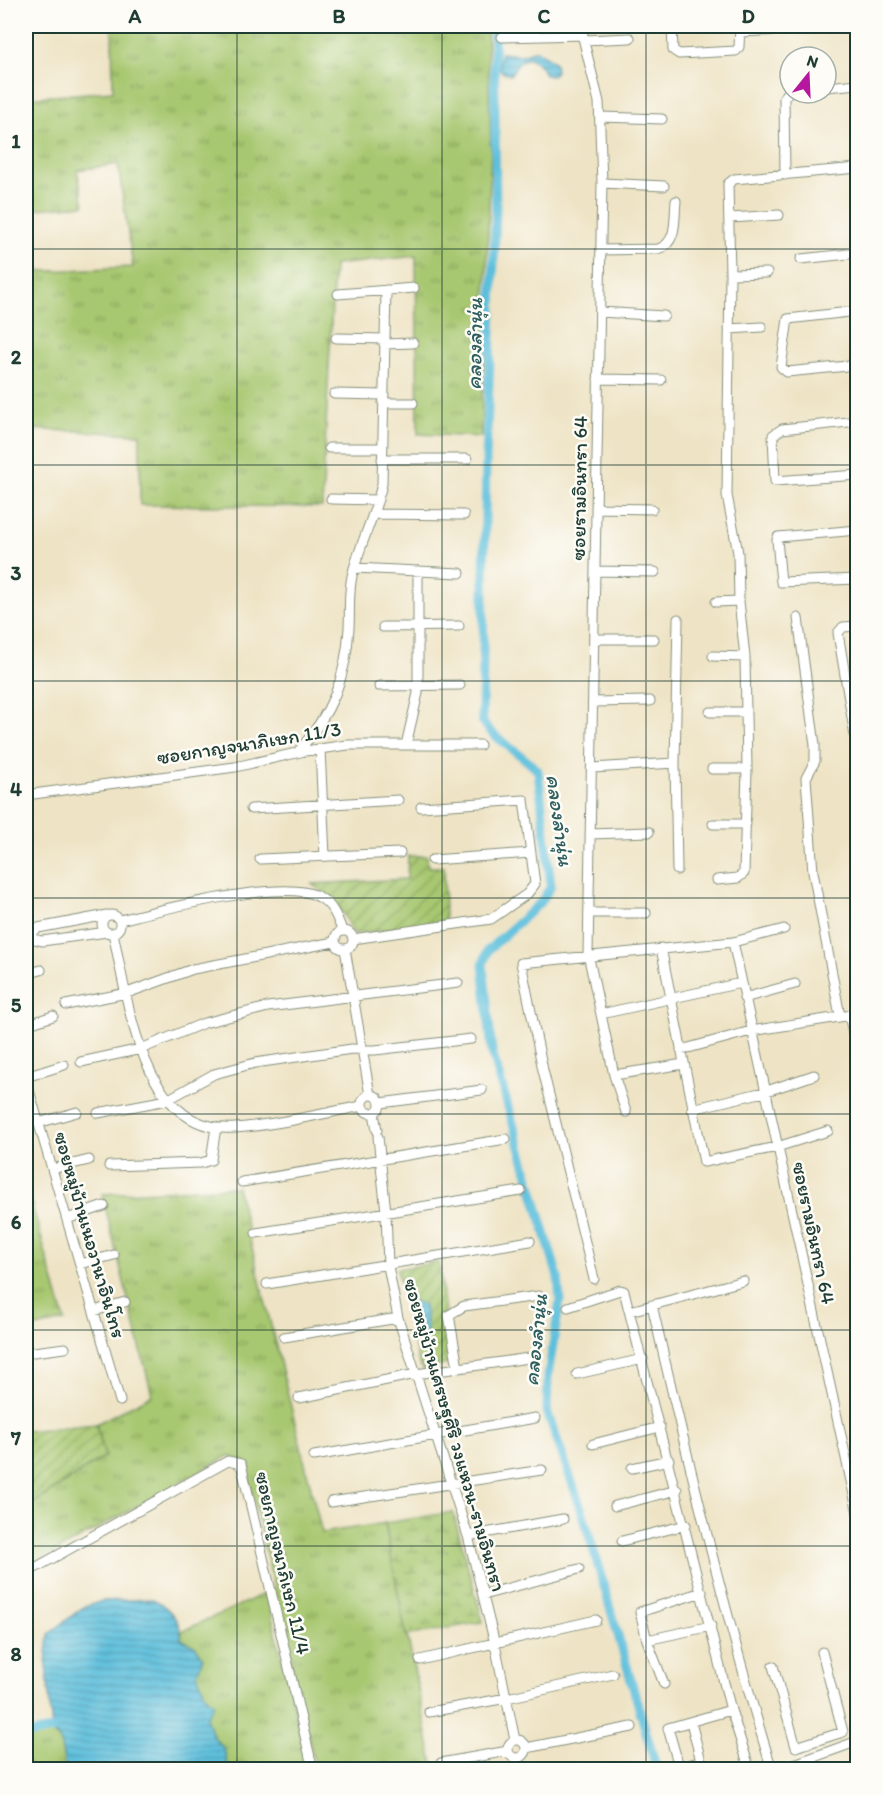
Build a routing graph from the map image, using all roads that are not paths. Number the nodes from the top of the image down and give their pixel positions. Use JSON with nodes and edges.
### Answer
{"nodes":[{"id":1,"x":672,"y":26,"type":"edge"},
{"id":2,"x":858,"y":26,"type":"edge"},
{"id":3,"x":800,"y":27,"type":"edge"},
{"id":4,"x":740,"y":29,"type":"edge"},
{"id":5,"x":582,"y":34,"type":"edge"},
{"id":6,"x":502,"y":37,"type":"dead end"},
{"id":7,"x":630,"y":38,"type":"dead end"},
{"id":8,"x":858,"y":84,"type":"edge"},
{"id":9,"x":838,"y":86,"type":"edge"},
{"id":10,"x":784,"y":105,"type":"edge"},
{"id":11,"x":601,"y":117,"type":"junction"},
{"id":12,"x":662,"y":119,"type":"dead end"},
{"id":13,"x":858,"y":168,"type":"edge"},
{"id":14,"x":785,"y":175,"type":"junction"},
{"id":15,"x":602,"y":183,"type":"junction"},
{"id":16,"x":664,"y":186,"type":"dead end"},
{"id":17,"x":676,"y":201,"type":"dead end"},
{"id":18,"x":779,"y":215,"type":"dead end"},
{"id":19,"x":729,"y":218,"type":"junction"},
{"id":20,"x":601,"y":250,"type":"junction"},
{"id":21,"x":858,"y":253,"type":"edge"},
{"id":22,"x":801,"y":259,"type":"dead end"},
{"id":23,"x":767,"y":273,"type":"dead end"},
{"id":24,"x":730,"y":274,"type":"junction"},
{"id":25,"x":414,"y":288,"type":"dead end"},
{"id":26,"x":386,"y":290,"type":"junction"},
{"id":27,"x":338,"y":294,"type":"dead end"},
{"id":28,"x":858,"y":311,"type":"edge"},
{"id":29,"x":600,"y":312,"type":"junction"},
{"id":30,"x":664,"y":316,"type":"dead end"},
{"id":31,"x":762,"y":327,"type":"dead end"},
{"id":32,"x":729,"y":329,"type":"junction"},
{"id":33,"x":336,"y":338,"type":"dead end"},
{"id":34,"x":385,"y":342,"type":"junction"},
{"id":35,"x":413,"y":343,"type":"dead end"},
{"id":36,"x":858,"y":365,"type":"edge"},
{"id":37,"x":598,"y":379,"type":"junction"},
{"id":38,"x":661,"y":380,"type":"dead end"},
{"id":39,"x":334,"y":394,"type":"dead end"},
{"id":40,"x":383,"y":400,"type":"junction"},
{"id":41,"x":413,"y":403,"type":"dead end"},
{"id":42,"x":858,"y":421,"type":"edge"},
{"id":43,"x":329,"y":448,"type":"dead end"},
{"id":44,"x":382,"y":448,"type":"junction"},
{"id":45,"x":382,"y":459,"type":"junction"},
{"id":46,"x":467,"y":459,"type":"dead end"},
{"id":47,"x":858,"y":475,"type":"edge"},
{"id":48,"x":331,"y":499,"type":"dead end"},
{"id":49,"x":378,"y":500,"type":"junction"},
{"id":50,"x":596,"y":508,"type":"junction"},
{"id":51,"x":652,"y":509,"type":"dead end"},
{"id":52,"x":375,"y":514,"type":"junction"},
{"id":53,"x":464,"y":515,"type":"dead end"},
{"id":54,"x":858,"y":530,"type":"edge"},
{"id":55,"x":354,"y":568,"type":"junction"},
{"id":56,"x":418,"y":571,"type":"junction"},
{"id":57,"x":595,"y":571,"type":"junction"},
{"id":58,"x":655,"y":572,"type":"dead end"},
{"id":59,"x":460,"y":573,"type":"dead end"},
{"id":60,"x":858,"y":579,"type":"edge"},
{"id":61,"x":739,"y":601,"type":"junction"},
{"id":62,"x":716,"y":602,"type":"dead end"},
{"id":63,"x":798,"y":618,"type":"dead end"},
{"id":64,"x":678,"y":619,"type":"dead end"},
{"id":65,"x":459,"y":626,"type":"dead end"},
{"id":66,"x":858,"y":626,"type":"edge"},
{"id":67,"x":383,"y":627,"type":"dead end"},
{"id":68,"x":418,"y":627,"type":"junction"},
{"id":69,"x":594,"y":639,"type":"junction"},
{"id":70,"x":654,"y":639,"type":"dead end"},
{"id":71,"x":713,"y":656,"type":"dead end"},
{"id":72,"x":746,"y":657,"type":"junction"},
{"id":73,"x":418,"y":685,"type":"junction"},
{"id":74,"x":460,"y":685,"type":"dead end"},
{"id":75,"x":379,"y":686,"type":"dead end"},
{"id":76,"x":650,"y":701,"type":"dead end"},
{"id":77,"x":593,"y":702,"type":"junction"},
{"id":78,"x":711,"y":712,"type":"dead end"},
{"id":79,"x":746,"y":712,"type":"junction"},
{"id":80,"x":406,"y":745,"type":"junction"},
{"id":81,"x":480,"y":745,"type":"dead end"},
{"id":82,"x":320,"y":749,"type":"junction"},
{"id":83,"x":297,"y":753,"type":"junction"},
{"id":84,"x":858,"y":754,"type":"edge"},
{"id":85,"x":675,"y":764,"type":"junction"},
{"id":86,"x":592,"y":768,"type":"junction"},
{"id":87,"x":711,"y":769,"type":"dead end"},
{"id":88,"x":747,"y":769,"type":"junction"},
{"id":89,"x":26,"y":795,"type":"edge"},
{"id":90,"x":398,"y":800,"type":"dead end"},
{"id":91,"x":322,"y":804,"type":"junction"},
{"id":92,"x":422,"y":807,"type":"dead end"},
{"id":93,"x":251,"y":809,"type":"dead end"},
{"id":94,"x":713,"y":824,"type":"dead end"},
{"id":95,"x":746,"y":824,"type":"junction"},
{"id":96,"x":649,"y":832,"type":"dead end"},
{"id":97,"x":590,"y":834,"type":"junction"},
{"id":98,"x":400,"y":853,"type":"dead end"},
{"id":99,"x":531,"y":853,"type":"junction"},
{"id":100,"x":325,"y":856,"type":"junction"},
{"id":101,"x":260,"y":859,"type":"dead end"},
{"id":102,"x":432,"y":860,"type":"dead end"},
{"id":103,"x":677,"y":870,"type":"dead end"},
{"id":104,"x":717,"y":880,"type":"dead end"},
{"id":105,"x":589,"y":913,"type":"junction"},
{"id":106,"x":646,"y":913,"type":"dead end"},
{"id":107,"x":107,"y":915,"type":"junction"},
{"id":108,"x":120,"y":920,"type":"junction"},
{"id":109,"x":784,"y":929,"type":"dead end"},
{"id":110,"x":342,"y":930,"type":"junction"},
{"id":111,"x":110,"y":933,"type":"junction"},
{"id":112,"x":27,"y":937,"type":"edge"},
{"id":113,"x":353,"y":939,"type":"junction"},
{"id":114,"x":334,"y":942,"type":"junction"},
{"id":115,"x":733,"y":942,"type":"junction"},
{"id":116,"x":661,"y":948,"type":"junction"},
{"id":117,"x":345,"y":949,"type":"junction"},
{"id":118,"x":588,"y":954,"type":"junction"},
{"id":119,"x":41,"y":970,"type":"dead end"},
{"id":120,"x":26,"y":974,"type":"edge"},
{"id":121,"x":458,"y":983,"type":"dead end"},
{"id":122,"x":741,"y":983,"type":"junction"},
{"id":123,"x":795,"y":984,"type":"dead end"},
{"id":124,"x":127,"y":993,"type":"junction"},
{"id":125,"x":353,"y":997,"type":"junction"},
{"id":126,"x":671,"y":997,"type":"junction"},
{"id":127,"x":744,"y":998,"type":"junction"},
{"id":128,"x":66,"y":1005,"type":"dead end"},
{"id":129,"x":601,"y":1014,"type":"junction"},
{"id":130,"x":849,"y":1015,"type":"edge"},
{"id":131,"x":53,"y":1016,"type":"dead end"},
{"id":132,"x":26,"y":1025,"type":"edge"},
{"id":133,"x":751,"y":1031,"type":"junction"},
{"id":134,"x":471,"y":1039,"type":"dead end"},
{"id":135,"x":141,"y":1049,"type":"junction"},
{"id":136,"x":362,"y":1050,"type":"junction"},
{"id":137,"x":681,"y":1050,"type":"junction"},
{"id":138,"x":858,"y":1054,"type":"edge"},
{"id":139,"x":81,"y":1062,"type":"dead end"},
{"id":140,"x":684,"y":1064,"type":"junction"},
{"id":141,"x":64,"y":1065,"type":"dead end"},
{"id":142,"x":614,"y":1075,"type":"junction"},
{"id":143,"x":814,"y":1075,"type":"dead end"},
{"id":144,"x":26,"y":1078,"type":"edge"},
{"id":145,"x":482,"y":1090,"type":"dead end"},
{"id":146,"x":765,"y":1092,"type":"junction"},
{"id":147,"x":370,"y":1095,"type":"junction"},
{"id":148,"x":167,"y":1100,"type":"junction"},
{"id":149,"x":381,"y":1103,"type":"junction"},
{"id":150,"x":362,"y":1107,"type":"junction"},
{"id":151,"x":692,"y":1109,"type":"junction"},
{"id":152,"x":77,"y":1112,"type":"dead end"},
{"id":153,"x":626,"y":1112,"type":"dead end"},
{"id":154,"x":98,"y":1113,"type":"dead end"},
{"id":155,"x":374,"y":1113,"type":"junction"},
{"id":156,"x":38,"y":1124,"type":"junction"},
{"id":157,"x":216,"y":1127,"type":"junction"},
{"id":158,"x":828,"y":1131,"type":"dead end"},
{"id":159,"x":506,"y":1139,"type":"dead end"},
{"id":160,"x":777,"y":1147,"type":"junction"},
{"id":161,"x":379,"y":1159,"type":"junction"},
{"id":162,"x":89,"y":1160,"type":"dead end"},
{"id":163,"x":109,"y":1166,"type":"dead end"},
{"id":164,"x":52,"y":1169,"type":"junction"},
{"id":165,"x":242,"y":1182,"type":"dead end"},
{"id":166,"x":521,"y":1191,"type":"dead end"},
{"id":167,"x":104,"y":1206,"type":"dead end"},
{"id":168,"x":386,"y":1212,"type":"junction"},
{"id":169,"x":66,"y":1219,"type":"junction"},
{"id":170,"x":256,"y":1233,"type":"dead end"},
{"id":171,"x":530,"y":1241,"type":"dead end"},
{"id":172,"x":114,"y":1254,"type":"dead end"},
{"id":173,"x":80,"y":1264,"type":"junction"},
{"id":174,"x":388,"y":1266,"type":"junction"},
{"id":175,"x":594,"y":1279,"type":"dead end"},
{"id":176,"x":743,"y":1281,"type":"dead end"},
{"id":177,"x":267,"y":1284,"type":"dead end"},
{"id":178,"x":539,"y":1296,"type":"dead end"},
{"id":179,"x":125,"y":1302,"type":"dead end"},
{"id":180,"x":652,"y":1305,"type":"junction"},
{"id":181,"x":568,"y":1307,"type":"dead end"},
{"id":182,"x":94,"y":1311,"type":"junction"},
{"id":183,"x":630,"y":1311,"type":"junction"},
{"id":184,"x":398,"y":1318,"type":"junction"},
{"id":185,"x":284,"y":1337,"type":"dead end"},
{"id":186,"x":65,"y":1348,"type":"dead end"},
{"id":187,"x":26,"y":1353,"type":"edge"},
{"id":188,"x":536,"y":1357,"type":"dead end"},
{"id":189,"x":643,"y":1359,"type":"junction"},
{"id":190,"x":458,"y":1368,"type":"junction"},
{"id":191,"x":416,"y":1374,"type":"junction"},
{"id":192,"x":577,"y":1374,"type":"dead end"},
{"id":193,"x":299,"y":1398,"type":"dead end"},
{"id":194,"x":120,"y":1401,"type":"dead end"},
{"id":195,"x":535,"y":1418,"type":"dead end"},
{"id":196,"x":660,"y":1427,"type":"junction"},
{"id":197,"x":436,"y":1433,"type":"junction"},
{"id":198,"x":593,"y":1444,"type":"dead end"},
{"id":199,"x":314,"y":1456,"type":"dead end"},
{"id":200,"x":669,"y":1460,"type":"junction"},
{"id":201,"x":632,"y":1468,"type":"dead end"},
{"id":202,"x":542,"y":1470,"type":"dead end"},
{"id":203,"x":453,"y":1486,"type":"junction"},
{"id":204,"x":677,"y":1490,"type":"junction"},
{"id":205,"x":331,"y":1502,"type":"dead end"},
{"id":206,"x":615,"y":1506,"type":"dead end"},
{"id":207,"x":858,"y":1513,"type":"edge"},
{"id":208,"x":563,"y":1519,"type":"dead end"},
{"id":209,"x":686,"y":1525,"type":"junction"},
{"id":210,"x":468,"y":1536,"type":"junction"},
{"id":211,"x":622,"y":1541,"type":"dead end"},
{"id":212,"x":579,"y":1569,"type":"dead end"},
{"id":213,"x":26,"y":1573,"type":"edge"},
{"id":214,"x":702,"y":1592,"type":"junction"},
{"id":215,"x":483,"y":1594,"type":"junction"},
{"id":216,"x":596,"y":1620,"type":"dead end"},
{"id":217,"x":711,"y":1626,"type":"junction"},
{"id":218,"x":647,"y":1640,"type":"junction"},
{"id":219,"x":495,"y":1644,"type":"junction"},
{"id":220,"x":822,"y":1652,"type":"dead end"},
{"id":221,"x":420,"y":1660,"type":"dead end"},
{"id":222,"x":773,"y":1666,"type":"dead end"},
{"id":223,"x":613,"y":1674,"type":"dead end"},
{"id":224,"x":664,"y":1684,"type":"dead end"},
{"id":225,"x":507,"y":1698,"type":"junction"},
{"id":226,"x":731,"y":1710,"type":"junction"},
{"id":227,"x":429,"y":1712,"type":"dead end"},
{"id":228,"x":691,"y":1722,"type":"junction"},
{"id":229,"x":632,"y":1727,"type":"dead end"},
{"id":230,"x":515,"y":1740,"type":"junction"},
{"id":231,"x":858,"y":1741,"type":"edge"},
{"id":232,"x":796,"y":1747,"type":"junction"},
{"id":233,"x":526,"y":1748,"type":"junction"},
{"id":234,"x":508,"y":1751,"type":"junction"},
{"id":235,"x":520,"y":1758,"type":"junction"},
{"id":236,"x":802,"y":1761,"type":"junction"},
{"id":237,"x":441,"y":1763,"type":"dead end"},
{"id":238,"x":680,"y":1769,"type":"edge"},
{"id":239,"x":778,"y":1769,"type":"edge"},
{"id":240,"x":313,"y":1770,"type":"edge"},
{"id":241,"x":522,"y":1770,"type":"edge"},
{"id":242,"x":750,"y":1770,"type":"edge"}],
"edges":[{"from":1,"to":4,"type":"street"},
{"from":2,"to":3,"type":"street"},
{"from":3,"to":4,"type":"street"},
{"from":5,"to":6,"type":"street"},
{"from":5,"to":7,"type":"street"},
{"from":5,"to":11,"type":"street","name":"ซอยรามอินทรา 64"},
{"from":8,"to":9,"type":"street"},
{"from":10,"to":14,"type":"street"},
{"from":11,"to":12,"type":"street"},
{"from":11,"to":15,"type":"street","name":"ซอยรามอินทรา 64"},
{"from":13,"to":14,"type":"street"},
{"from":14,"to":19,"type":"street"},
{"from":15,"to":16,"type":"street"},
{"from":15,"to":20,"type":"street","name":"ซอยรามอินทรา 64"},
{"from":17,"to":20,"type":"street"},
{"from":18,"to":19,"type":"street"},
{"from":19,"to":24,"type":"street"},
{"from":20,"to":29,"type":"street","name":"ซอยรามอินทรา 64"},
{"from":21,"to":22,"type":"street"},
{"from":23,"to":24,"type":"street"},
{"from":24,"to":32,"type":"street"},
{"from":25,"to":26,"type":"street"},
{"from":26,"to":27,"type":"street"},
{"from":26,"to":34,"type":"street"},
{"from":28,"to":36,"type":"street"},
{"from":29,"to":30,"type":"street"},
{"from":29,"to":37,"type":"street","name":"ซอยรามอินทรา 64"},
{"from":31,"to":32,"type":"street"},
{"from":32,"to":61,"type":"street"},
{"from":33,"to":34,"type":"street"},
{"from":34,"to":35,"type":"street"},
{"from":34,"to":40,"type":"street"},
{"from":37,"to":38,"type":"street"},
{"from":37,"to":50,"type":"street","name":"ซอยรามอินทรา 64"},
{"from":39,"to":40,"type":"street"},
{"from":40,"to":41,"type":"street"},
{"from":40,"to":44,"type":"street"},
{"from":42,"to":47,"type":"street"},
{"from":43,"to":44,"type":"street"},
{"from":44,"to":45,"type":"street"},
{"from":45,"to":46,"type":"street"},
{"from":45,"to":49,"type":"street"},
{"from":48,"to":49,"type":"street"},
{"from":49,"to":52,"type":"street"},
{"from":50,"to":51,"type":"street"},
{"from":50,"to":57,"type":"street","name":"ซอยรามอินทรา 64"},
{"from":52,"to":53,"type":"street"},
{"from":52,"to":55,"type":"street"},
{"from":54,"to":60,"type":"street"},
{"from":55,"to":56,"type":"street"},
{"from":55,"to":83,"type":"street"},
{"from":56,"to":59,"type":"street"},
{"from":56,"to":68,"type":"street"},
{"from":57,"to":58,"type":"street"},
{"from":57,"to":69,"type":"street","name":"ซอยรามอินทรา 64"},
{"from":61,"to":62,"type":"street"},
{"from":61,"to":72,"type":"street"},
{"from":63,"to":130,"type":"street"},
{"from":64,"to":85,"type":"street"},
{"from":65,"to":68,"type":"street"},
{"from":66,"to":84,"type":"street"},
{"from":67,"to":68,"type":"street"},
{"from":68,"to":73,"type":"street"},
{"from":69,"to":70,"type":"street"},
{"from":69,"to":77,"type":"street","name":"ซอยรามอินทรา 64"},
{"from":71,"to":72,"type":"street"},
{"from":72,"to":79,"type":"street"},
{"from":73,"to":74,"type":"street"},
{"from":73,"to":75,"type":"street"},
{"from":73,"to":80,"type":"street"},
{"from":76,"to":77,"type":"street"},
{"from":77,"to":86,"type":"street","name":"ซอยรามอินทรา 64"},
{"from":78,"to":79,"type":"street"},
{"from":79,"to":88,"type":"street"},
{"from":80,"to":81,"type":"street","name":"ซอยกาญจนาภิเษก 11/3"},
{"from":80,"to":82,"type":"street","name":"ซอยกาญจนาภิเษก 11/3"},
{"from":82,"to":83,"type":"street","name":"ซอยกาญจนาภิเษก 11/3"},
{"from":82,"to":91,"type":"street"},
{"from":83,"to":89,"type":"street","name":"ซอยกาญจนาภิเษก 11/3"},
{"from":85,"to":86,"type":"street"},
{"from":85,"to":103,"type":"street"},
{"from":86,"to":97,"type":"street","name":"ซอยรามอินทรา 64"},
{"from":87,"to":88,"type":"street"},
{"from":88,"to":95,"type":"street"},
{"from":90,"to":91,"type":"street"},
{"from":91,"to":93,"type":"street"},
{"from":91,"to":100,"type":"street"},
{"from":92,"to":99,"type":"street"},
{"from":94,"to":95,"type":"street"},
{"from":95,"to":104,"type":"street"},
{"from":96,"to":97,"type":"street"},
{"from":97,"to":105,"type":"street","name":"ซอยรามอินทรา 64"},
{"from":98,"to":100,"type":"street"},
{"from":99,"to":102,"type":"street"},
{"from":99,"to":113,"type":"street"},
{"from":100,"to":101,"type":"street"},
{"from":105,"to":106,"type":"street"},
{"from":105,"to":118,"type":"street","name":"ซอยรามอินทรา 64"},
{"from":107,"to":108,"type":"street"},
{"from":107,"to":111,"type":"street"},
{"from":107,"to":112,"type":"street"},
{"from":108,"to":110,"type":"street"},
{"from":108,"to":111,"type":"street"},
{"from":109,"to":115,"type":"street"},
{"from":110,"to":113,"type":"street"},
{"from":110,"to":114,"type":"street"},
{"from":111,"to":112,"type":"street"},
{"from":111,"to":124,"type":"street"},
{"from":113,"to":117,"type":"street"},
{"from":114,"to":117,"type":"street"},
{"from":114,"to":124,"type":"street"},
{"from":115,"to":116,"type":"street"},
{"from":115,"to":122,"type":"street","name":"ซอยรามอินทรา 64"},
{"from":116,"to":118,"type":"street"},
{"from":116,"to":126,"type":"street"},
{"from":117,"to":125,"type":"street"},
{"from":118,"to":129,"type":"street","name":"ซอยรามอินทรา 64"},
{"from":118,"to":175,"type":"street"},
{"from":119,"to":120,"type":"street"},
{"from":121,"to":125,"type":"street"},
{"from":122,"to":126,"type":"street"},
{"from":122,"to":127,"type":"street","name":"ซอยรามอินทรา 64"},
{"from":123,"to":127,"type":"street"},
{"from":124,"to":128,"type":"street"},
{"from":124,"to":135,"type":"street"},
{"from":125,"to":135,"type":"street"},
{"from":125,"to":136,"type":"street"},
{"from":126,"to":129,"type":"street"},
{"from":126,"to":137,"type":"street"},
{"from":127,"to":133,"type":"street","name":"ซอยรามอินทรา 64"},
{"from":129,"to":142,"type":"street","name":"ซอยรามอินทรา 64"},
{"from":130,"to":133,"type":"street"},
{"from":130,"to":138,"type":"street"},
{"from":131,"to":132,"type":"street"},
{"from":133,"to":137,"type":"street"},
{"from":133,"to":146,"type":"street","name":"ซอยรามอินทรา 64"},
{"from":134,"to":136,"type":"street"},
{"from":135,"to":139,"type":"street"},
{"from":135,"to":148,"type":"street"},
{"from":136,"to":147,"type":"street"},
{"from":136,"to":148,"type":"street"},
{"from":137,"to":140,"type":"street"},
{"from":140,"to":142,"type":"street"},
{"from":140,"to":151,"type":"street"},
{"from":141,"to":144,"type":"street"},
{"from":142,"to":153,"type":"street","name":"ซอยรามอินทรา 64"},
{"from":143,"to":146,"type":"street"},
{"from":144,"to":156,"type":"street","name":"ซอยหมู่บ้านเนอวานาอินโทร"},
{"from":145,"to":149,"type":"street"},
{"from":146,"to":151,"type":"street"},
{"from":146,"to":160,"type":"street","name":"ซอยรามอินทรา 64"},
{"from":147,"to":149,"type":"street"},
{"from":147,"to":150,"type":"street"},
{"from":148,"to":154,"type":"street"},
{"from":148,"to":157,"type":"street"},
{"from":149,"to":155,"type":"street"},
{"from":150,"to":155,"type":"street"},
{"from":150,"to":157,"type":"street"},
{"from":151,"to":160,"type":"street"},
{"from":152,"to":156,"type":"street"},
{"from":155,"to":161,"type":"street","name":"ซอยหมู่บ้านเศรษฐศิริ วงแหวน-รามอินทรา"},
{"from":156,"to":164,"type":"street","name":"ซอยหมู่บ้านเนอวานาอินโทร"},
{"from":157,"to":163,"type":"street"},
{"from":158,"to":160,"type":"street"},
{"from":159,"to":161,"type":"street"},
{"from":160,"to":207,"type":"street","name":"ซอยรามอินทรา 64"},
{"from":161,"to":165,"type":"street"},
{"from":161,"to":168,"type":"street","name":"ซอยหมู่บ้านเศรษฐศิริ วงแหวน-รามอินทรา"},
{"from":162,"to":164,"type":"street"},
{"from":164,"to":169,"type":"street","name":"ซอยหมู่บ้านเนอวานาอินโทร"},
{"from":166,"to":168,"type":"street"},
{"from":167,"to":169,"type":"street"},
{"from":168,"to":170,"type":"street"},
{"from":168,"to":174,"type":"street","name":"ซอยหมู่บ้านเศรษฐศิริ วงแหวน-รามอินทรา"},
{"from":169,"to":173,"type":"street","name":"ซอยหมู่บ้านเนอวานาอินโทร"},
{"from":171,"to":174,"type":"street"},
{"from":172,"to":173,"type":"street"},
{"from":173,"to":182,"type":"street","name":"ซอยหมู่บ้านเนอวานาอินโทร"},
{"from":174,"to":177,"type":"street"},
{"from":174,"to":184,"type":"street","name":"ซอยหมู่บ้านเศรษฐศิริ วงแหวน-รามอินทรา"},
{"from":176,"to":180,"type":"street"},
{"from":178,"to":190,"type":"street"},
{"from":179,"to":182,"type":"street"},
{"from":180,"to":183,"type":"street"},
{"from":180,"to":239,"type":"street"},
{"from":181,"to":183,"type":"street"},
{"from":182,"to":194,"type":"street","name":"ซอยหมู่บ้านเนอวานาอินโทร"},
{"from":183,"to":189,"type":"street"},
{"from":184,"to":185,"type":"street"},
{"from":184,"to":191,"type":"street","name":"ซอยหมู่บ้านเศรษฐศิริ วงแหวน-รามอินทรา"},
{"from":186,"to":187,"type":"street"},
{"from":188,"to":190,"type":"street"},
{"from":189,"to":192,"type":"street"},
{"from":189,"to":196,"type":"street"},
{"from":190,"to":191,"type":"street"},
{"from":191,"to":193,"type":"street"},
{"from":191,"to":197,"type":"street","name":"ซอยหมู่บ้านเศรษฐศิริ วงแหวน-รามอินทรา"},
{"from":195,"to":197,"type":"street"},
{"from":196,"to":198,"type":"street"},
{"from":196,"to":200,"type":"street"},
{"from":197,"to":199,"type":"street"},
{"from":197,"to":203,"type":"street","name":"ซอยหมู่บ้านเศรษฐศิริ วงแหวน-รามอินทรา"},
{"from":200,"to":201,"type":"street"},
{"from":200,"to":204,"type":"street"},
{"from":202,"to":203,"type":"street"},
{"from":203,"to":205,"type":"street"},
{"from":203,"to":210,"type":"street","name":"ซอยหมู่บ้านเศรษฐศิริ วงแหวน-รามอินทรา"},
{"from":204,"to":206,"type":"street"},
{"from":204,"to":209,"type":"street"},
{"from":208,"to":210,"type":"street"},
{"from":209,"to":211,"type":"street"},
{"from":209,"to":214,"type":"street"},
{"from":210,"to":215,"type":"street","name":"ซอยหมู่บ้านเศรษฐศิริ วงแหวน-รามอินทรา"},
{"from":212,"to":215,"type":"street"},
{"from":213,"to":240,"type":"street","name":"ซอยกาญจนาภิเษก 11/4"},
{"from":214,"to":217,"type":"street"},
{"from":214,"to":218,"type":"street"},
{"from":215,"to":219,"type":"street","name":"ซอยหมู่บ้านเศรษฐศิริ วงแหวน-รามอินทรา"},
{"from":216,"to":219,"type":"street"},
{"from":217,"to":218,"type":"street"},
{"from":217,"to":226,"type":"street"},
{"from":218,"to":224,"type":"street"},
{"from":219,"to":221,"type":"street"},
{"from":219,"to":225,"type":"street","name":"ซอยหมู่บ้านเศรษฐศิริ วงแหวน-รามอินทรา"},
{"from":220,"to":232,"type":"street"},
{"from":222,"to":232,"type":"street"},
{"from":223,"to":225,"type":"street"},
{"from":225,"to":227,"type":"street"},
{"from":225,"to":230,"type":"street","name":"ซอยหมู่บ้านเศรษฐศิริ วงแหวน-รามอินทรา"},
{"from":226,"to":228,"type":"street"},
{"from":226,"to":242,"type":"street"},
{"from":228,"to":238,"type":"street"},
{"from":228,"to":238,"type":"street"},
{"from":229,"to":233,"type":"street"},
{"from":230,"to":233,"type":"street"},
{"from":230,"to":234,"type":"street"},
{"from":231,"to":236,"type":"street"},
{"from":232,"to":236,"type":"street"},
{"from":233,"to":235,"type":"street"},
{"from":234,"to":235,"type":"street"},
{"from":234,"to":237,"type":"street"},
{"from":235,"to":241,"type":"street"},
{"from":236,"to":239,"type":"street"}]}
